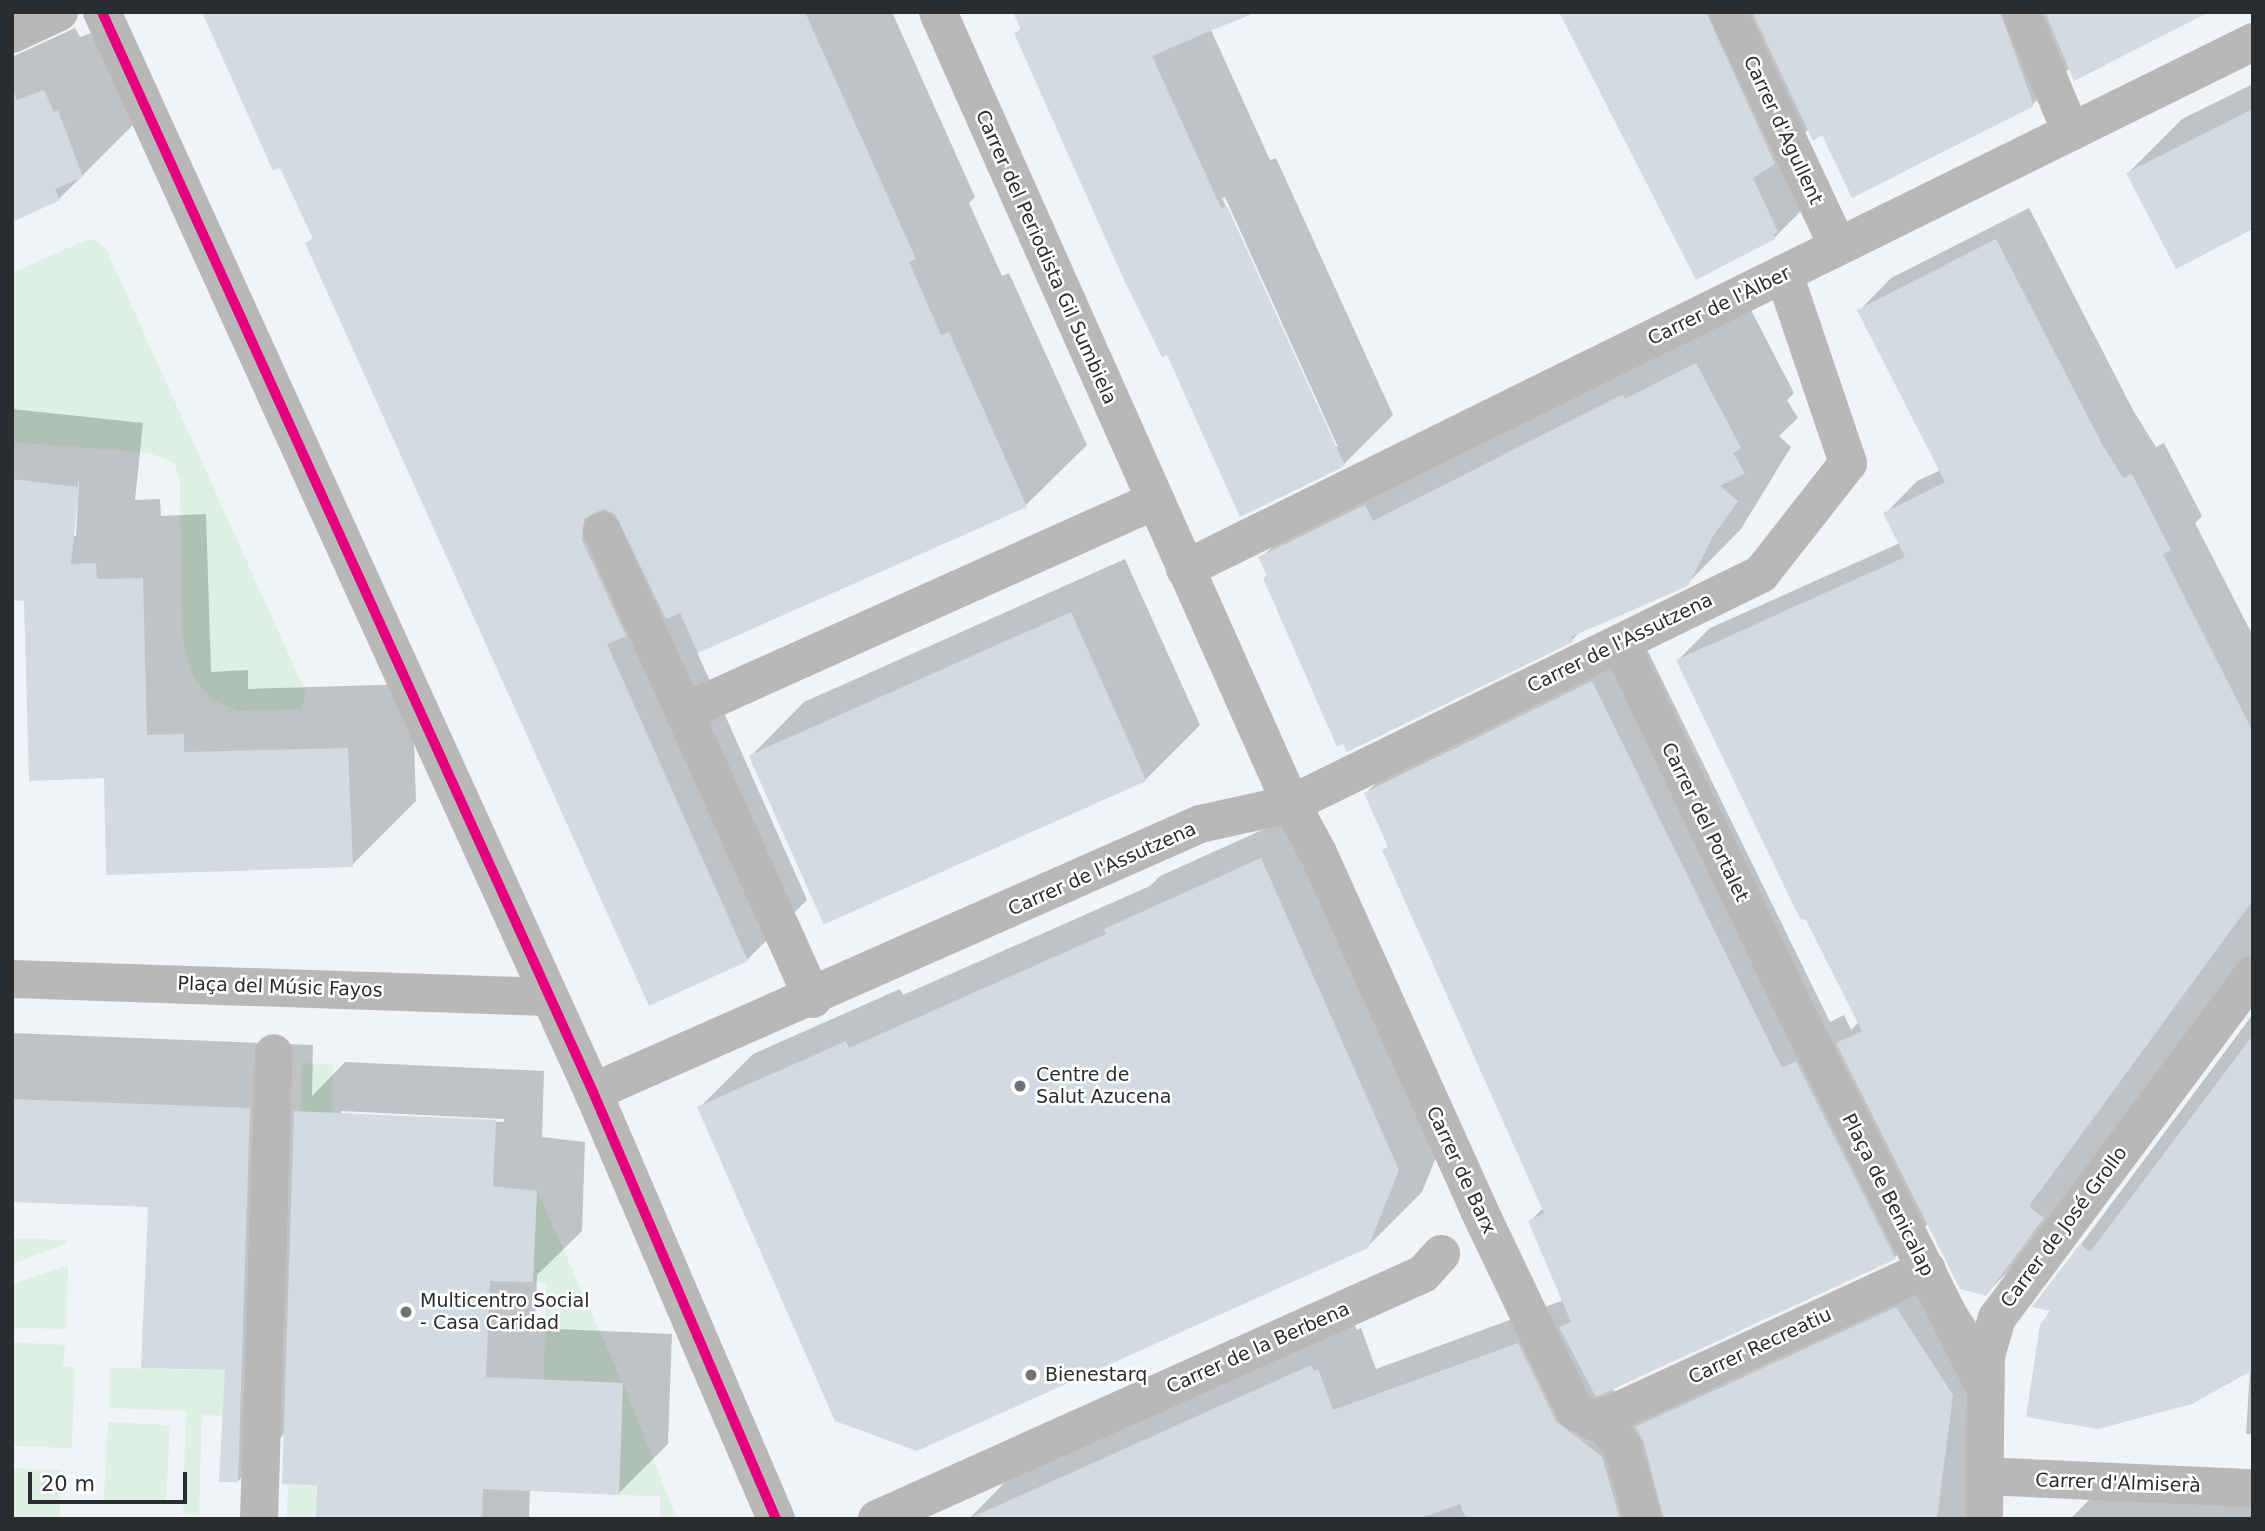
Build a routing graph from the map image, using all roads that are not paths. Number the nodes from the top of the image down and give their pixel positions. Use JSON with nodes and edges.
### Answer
{"nodes":[{"id":1,"x":59,"y":12,"type":"edge"},
{"id":2,"x":102,"y":12,"type":"edge"},
{"id":3,"x":938,"y":12,"type":"edge"},
{"id":4,"x":1728,"y":12,"type":"edge"},
{"id":5,"x":2021,"y":12,"type":"edge"},
{"id":6,"x":12,"y":34,"type":"edge"},
{"id":7,"x":2253,"y":42,"type":"edge"},
{"id":8,"x":2071,"y":132,"type":"junction"},
{"id":9,"x":1838,"y":247,"type":"junction"},
{"id":10,"x":1784,"y":274,"type":"junction"},
{"id":11,"x":1154,"y":501,"type":"junction"},
{"id":12,"x":602,"y":531,"type":"dead end"},
{"id":13,"x":1185,"y":569,"type":"junction"},
{"id":14,"x":1620,"y":643,"type":"junction"},
{"id":15,"x":684,"y":712,"type":"junction"},
{"id":16,"x":1291,"y":804,"type":"junction"},
{"id":17,"x":2253,"y":974,"type":"edge"},
{"id":18,"x":12,"y":979,"type":"edge"},
{"id":19,"x":549,"y":996,"type":"junction"},
{"id":20,"x":813,"y":999,"type":"junction"},
{"id":21,"x":1791,"y":1002,"type":"joint"},
{"id":22,"x":274,"y":1053,"type":"dead end"},
{"id":23,"x":593,"y":1092,"type":"junction"},
{"id":24,"x":1441,"y":1254,"type":"dead end"},
{"id":25,"x":1926,"y":1269,"type":"junction"},
{"id":26,"x":1985,"y":1388,"type":"junction"},
{"id":27,"x":1594,"y":1422,"type":"junction"},
{"id":28,"x":1984,"y":1476,"type":"junction"},
{"id":29,"x":2253,"y":1488,"type":"edge"},
{"id":30,"x":259,"y":1519,"type":"edge"},
{"id":31,"x":776,"y":1519,"type":"edge"},
{"id":32,"x":877,"y":1519,"type":"edge"},
{"id":33,"x":1643,"y":1519,"type":"edge"},
{"id":34,"x":1984,"y":1519,"type":"edge"}],
"edges":[{"from":1,"to":6,"type":"street"},
{"from":2,"to":19,"type":"street"},
{"from":3,"to":11,"type":"street","name":"Carrer del Periodista Gil Sumbiela"},
{"from":4,"to":9,"type":"street","name":"Carrer d'Agullent"},
{"from":5,"to":8,"type":"street"},
{"from":7,"to":8,"type":"street","name":"Carrer de l'Àlber"},
{"from":8,"to":9,"type":"street","name":"Carrer de l'Àlber"},
{"from":9,"to":10,"type":"street","name":"Carrer de l'Àlber"},
{"from":10,"to":13,"type":"street","name":"Carrer de l'Àlber"},
{"from":10,"to":14,"type":"street","name":"Carrer de l'Assutzena"},
{"from":11,"to":13,"type":"street","name":"Carrer del Periodista Gil Sumbiela"},
{"from":11,"to":15,"type":"street"},
{"from":12,"to":15,"type":"street"},
{"from":13,"to":16,"type":"street","name":"Carrer del Periodista Gil Sumbiela"},
{"from":14,"to":16,"type":"street","name":"Carrer de l'Assutzena"},
{"from":14,"to":21,"type":"street","name":"Carrer del Portalet"},
{"from":15,"to":20,"type":"street"},
{"from":16,"to":20,"type":"street","name":"Carrer de l'Assutzena"},
{"from":16,"to":27,"type":"street","name":"Carrer de Barx"},
{"from":17,"to":26,"type":"street","name":"Carrer de José Grollo"},
{"from":18,"to":19,"type":"street","name":"Plaça del Músic Fayos"},
{"from":19,"to":23,"type":"street"},
{"from":20,"to":23,"type":"street","name":"Carrer de l'Assutzena"},
{"from":21,"to":25,"type":"street","name":"Plaça de Benicalap"},
{"from":22,"to":30,"type":"street"},
{"from":23,"to":31,"type":"street"},
{"from":24,"to":32,"type":"street","name":"Carrer de la Berbena"},
{"from":25,"to":26,"type":"street","name":"Plaça de Benicalap"},
{"from":25,"to":27,"type":"street","name":"Carrer Recreatiu"},
{"from":26,"to":28,"type":"street","name":"Carrer de José Grollo"},
{"from":27,"to":33,"type":"street","name":"Carrer de Barx"},
{"from":28,"to":29,"type":"street","name":"Carrer d'Almiserà"},
{"from":28,"to":34,"type":"street","name":"Carrer de José Grollo"}]}
